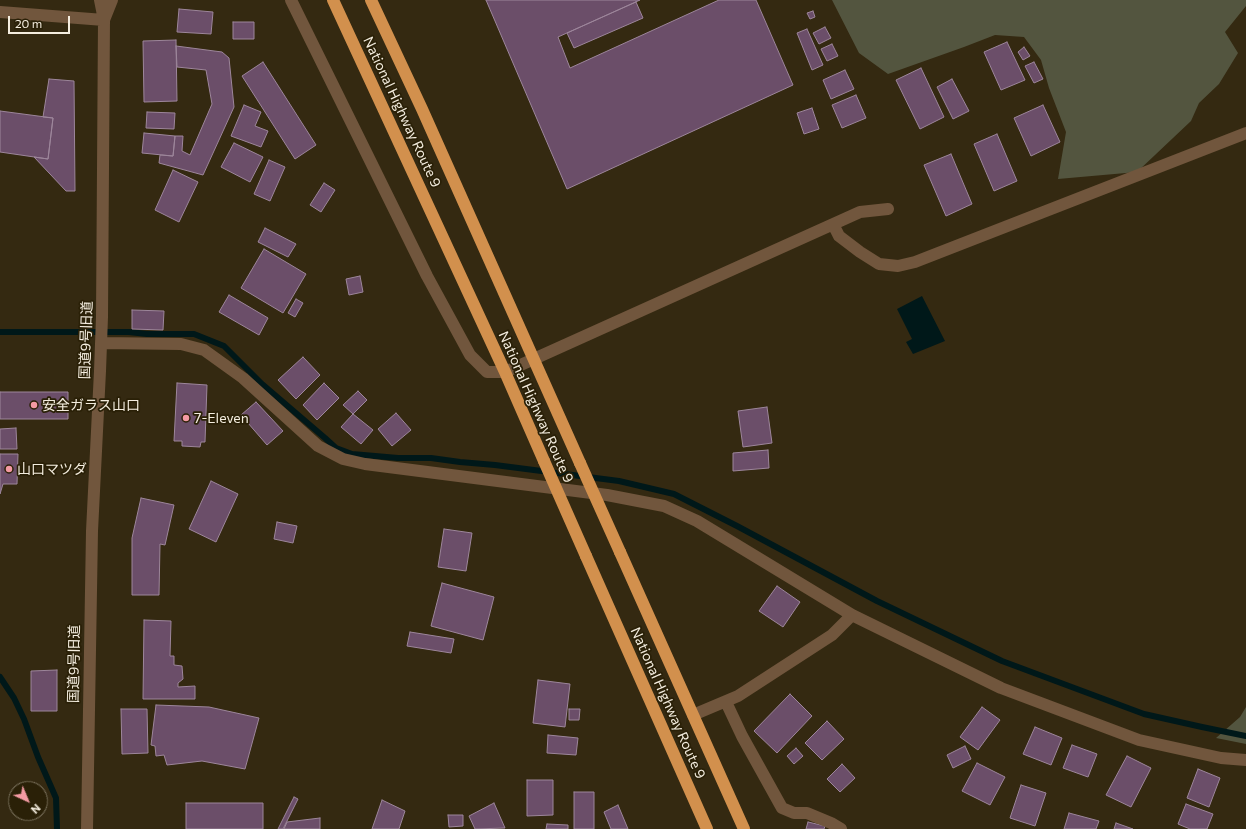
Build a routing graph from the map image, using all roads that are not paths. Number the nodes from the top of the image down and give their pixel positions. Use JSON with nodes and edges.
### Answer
{"nodes":[{"id":1,"x":100,"y":0,"type":"edge"},
{"id":2,"x":112,"y":0,"type":"edge"},
{"id":3,"x":291,"y":0,"type":"edge"},
{"id":4,"x":334,"y":0,"type":"edge"},
{"id":5,"x":371,"y":0,"type":"edge"},
{"id":6,"x":0,"y":12,"type":"edge"},
{"id":7,"x":104,"y":20,"type":"junction"},
{"id":8,"x":1246,"y":133,"type":"edge"},
{"id":9,"x":888,"y":209,"type":"dead end"},
{"id":10,"x":833,"y":224,"type":"junction"},
{"id":11,"x":101,"y":343,"type":"junction"},
{"id":12,"x":534,"y":360,"type":"junction"},
{"id":13,"x":505,"y":372,"type":"junction"},
{"id":14,"x":852,"y":615,"type":"junction"},
{"id":15,"x":726,"y":702,"type":"junction"},
{"id":16,"x":693,"y":715,"type":"junction"},
{"id":17,"x":1246,"y":760,"type":"edge"},
{"id":18,"x":87,"y":829,"type":"edge"},
{"id":19,"x":707,"y":829,"type":"edge"},
{"id":20,"x":744,"y":829,"type":"edge"},
{"id":21,"x":841,"y":829,"type":"edge"}],
"edges":[{"from":1,"to":7,"type":"street","name":"国道9号旧道"},
{"from":2,"to":7,"type":"street","name":"国道9号旧道"},
{"from":3,"to":13,"type":"street"},
{"from":4,"to":13,"type":"highway","name":"National Highway Route 9"},
{"from":5,"to":12,"type":"highway","name":"National Highway Route 9"},
{"from":6,"to":7,"type":"street"},
{"from":7,"to":11,"type":"street","name":"国道9号旧道"},
{"from":8,"to":10,"type":"street"},
{"from":9,"to":10,"type":"street"},
{"from":10,"to":12,"type":"street"},
{"from":11,"to":14,"type":"street"},
{"from":11,"to":18,"type":"street","name":"国道9号旧道"},
{"from":12,"to":13,"type":"street"},
{"from":12,"to":16,"type":"highway","name":"National Highway Route 9","bridge":true},
{"from":13,"to":19,"type":"highway","name":"National Highway Route 9","bridge":true},
{"from":14,"to":15,"type":"street"},
{"from":14,"to":17,"type":"street"},
{"from":15,"to":16,"type":"street"},
{"from":15,"to":21,"type":"street"},
{"from":16,"to":20,"type":"highway","name":"National Highway Route 9"}]}
